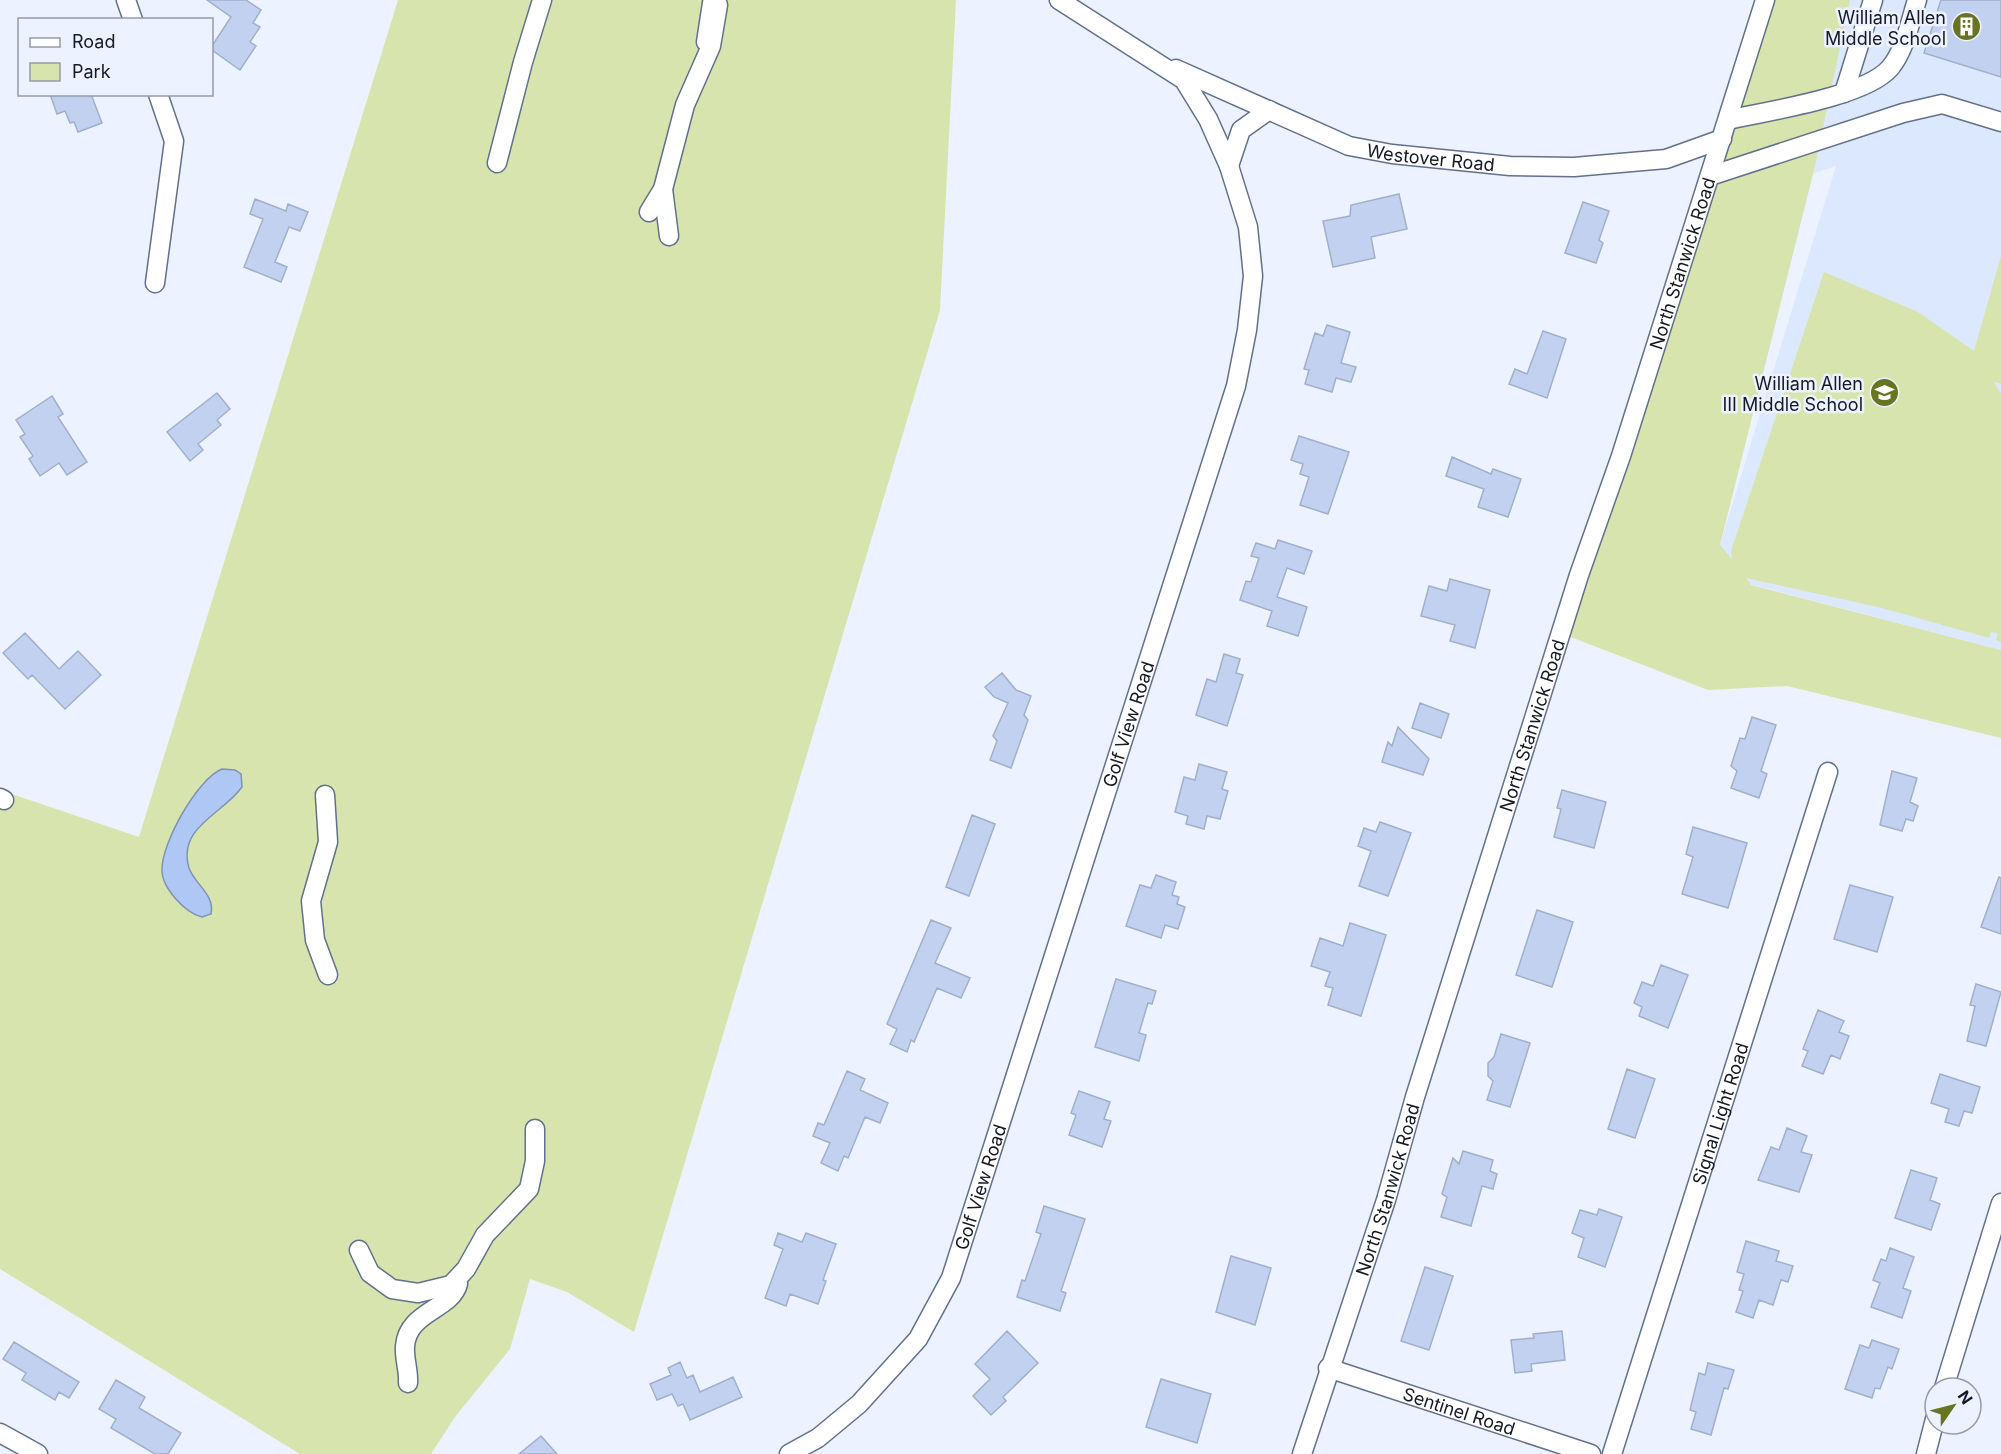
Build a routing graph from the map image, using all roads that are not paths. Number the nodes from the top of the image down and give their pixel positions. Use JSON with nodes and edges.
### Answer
{"nodes":[{"id":1,"x":126,"y":0,"type":"edge"},
{"id":2,"x":542,"y":0,"type":"edge"},
{"id":3,"x":1059,"y":0,"type":"edge"},
{"id":4,"x":1765,"y":0,"type":"edge"},
{"id":5,"x":1873,"y":0,"type":"edge"},
{"id":6,"x":1917,"y":0,"type":"edge"},
{"id":7,"x":132,"y":18,"type":"edge"},
{"id":8,"x":706,"y":42,"type":"dead end"},
{"id":9,"x":1153,"y":58,"type":"junction"},
{"id":10,"x":1844,"y":93,"type":"junction"},
{"id":11,"x":159,"y":96,"type":"edge"},
{"id":12,"x":1269,"y":110,"type":"junction"},
{"id":13,"x":1728,"y":120,"type":"junction"},
{"id":14,"x":2001,"y":122,"type":"edge"},
{"id":15,"x":1722,"y":139,"type":"junction"},
{"id":16,"x":497,"y":163,"type":"dead end"},
{"id":17,"x":1229,"y":166,"type":"junction"},
{"id":18,"x":1710,"y":176,"type":"junction"},
{"id":19,"x":663,"y":189,"type":"junction"},
{"id":20,"x":649,"y":212,"type":"dead end"},
{"id":21,"x":669,"y":236,"type":"dead end"},
{"id":22,"x":155,"y":283,"type":"dead end"},
{"id":23,"x":1828,"y":772,"type":"dead end"},
{"id":24,"x":325,"y":795,"type":"dead end"},
{"id":25,"x":328,"y":975,"type":"dead end"},
{"id":26,"x":535,"y":1129,"type":"dead end"},
{"id":27,"x":2001,"y":1203,"type":"edge"},
{"id":28,"x":359,"y":1250,"type":"dead end"},
{"id":29,"x":458,"y":1279,"type":"junction"},
{"id":30,"x":1328,"y":1368,"type":"junction"},
{"id":31,"x":1948,"y":1376,"type":"edge"},
{"id":32,"x":408,"y":1383,"type":"dead end"},
{"id":33,"x":0,"y":1433,"type":"edge"},
{"id":34,"x":1931,"y":1436,"type":"edge"},
{"id":35,"x":38,"y":1454,"type":"edge"},
{"id":36,"x":789,"y":1454,"type":"edge"},
{"id":37,"x":1302,"y":1454,"type":"edge"},
{"id":38,"x":1591,"y":1454,"type":"edge"},
{"id":39,"x":1612,"y":1454,"type":"edge"},
{"id":40,"x":1926,"y":1454,"type":"edge"}],
"edges":[{"from":1,"to":7,"type":"street"},
{"from":2,"to":16,"type":"street"},
{"from":3,"to":9,"type":"street","name":"Golf View Road"},
{"from":4,"to":13,"type":"street","name":"North Stanwick Road"},
{"from":5,"to":10,"type":"street"},
{"from":6,"to":10,"type":"street"},
{"from":8,"to":19,"type":"street"},
{"from":9,"to":12,"type":"street","name":"Westover Road"},
{"from":9,"to":17,"type":"street","name":"Golf View Road"},
{"from":10,"to":13,"type":"street"},
{"from":11,"to":22,"type":"street"},
{"from":12,"to":15,"type":"street","name":"Westover Road"},
{"from":12,"to":17,"type":"street"},
{"from":13,"to":15,"type":"street","name":"North Stanwick Road"},
{"from":14,"to":18,"type":"street"},
{"from":15,"to":18,"type":"street","name":"North Stanwick Road"},
{"from":17,"to":36,"type":"street","name":"Golf View Road"},
{"from":18,"to":30,"type":"street","name":"North Stanwick Road"},
{"from":19,"to":20,"type":"street"},
{"from":19,"to":21,"type":"street"},
{"from":23,"to":39,"type":"street","name":"Signal Light Road"},
{"from":24,"to":25,"type":"street"},
{"from":26,"to":29,"type":"street"},
{"from":27,"to":31,"type":"street"},
{"from":28,"to":29,"type":"street"},
{"from":29,"to":32,"type":"street"},
{"from":30,"to":37,"type":"street","name":"North Stanwick Road"},
{"from":30,"to":38,"type":"street","name":"Sentinel Road"},
{"from":33,"to":35,"type":"street"},
{"from":34,"to":40,"type":"street"}]}
